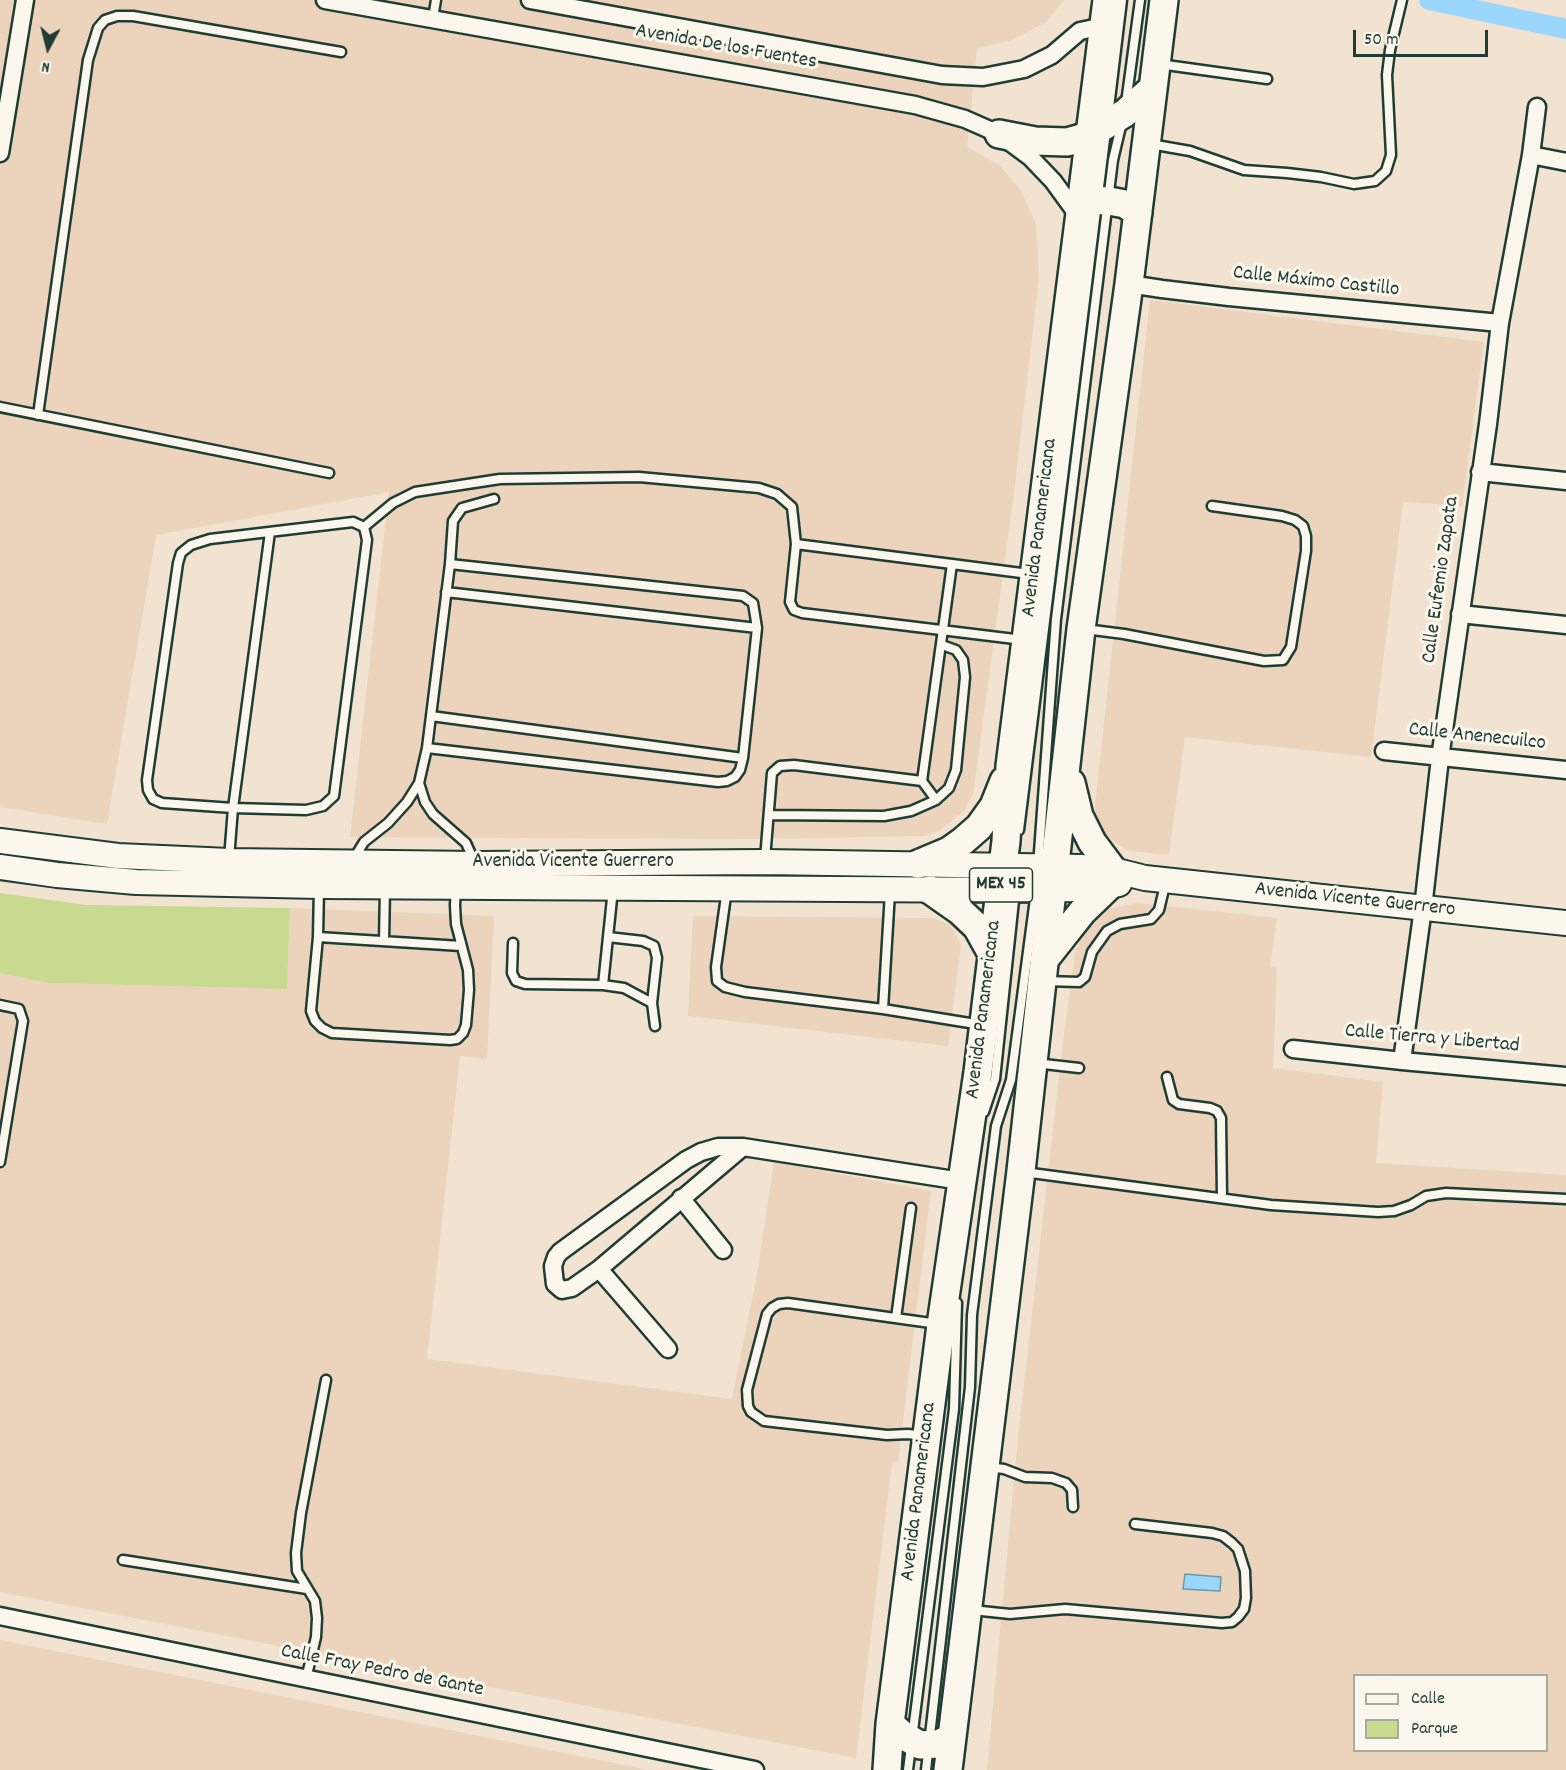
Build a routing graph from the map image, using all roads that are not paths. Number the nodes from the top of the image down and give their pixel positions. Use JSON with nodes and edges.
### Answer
{"nodes":[{"id":1,"x":25,"y":0,"type":"edge"},
{"id":2,"x":325,"y":0,"type":"edge"},
{"id":3,"x":436,"y":0,"type":"edge"},
{"id":4,"x":530,"y":0,"type":"edge"},
{"id":5,"x":1107,"y":0,"type":"edge"},
{"id":6,"x":1122,"y":0,"type":"edge"},
{"id":7,"x":1140,"y":0,"type":"edge"},
{"id":8,"x":1164,"y":0,"type":"edge"},
{"id":9,"x":1402,"y":0,"type":"edge"},
{"id":10,"x":433,"y":18,"type":"junction"},
{"id":11,"x":1104,"y":26,"type":"junction"},
{"id":12,"x":341,"y":52,"type":"dead end"},
{"id":13,"x":1154,"y":76,"type":"junction"},
{"id":14,"x":1267,"y":79,"type":"dead end"},
{"id":15,"x":1537,"y":107,"type":"dead end"},
{"id":16,"x":1108,"y":124,"type":"junction"},
{"id":17,"x":999,"y":134,"type":"junction"},
{"id":18,"x":1147,"y":143,"type":"junction"},
{"id":19,"x":0,"y":153,"type":"edge"},
{"id":20,"x":1531,"y":154,"type":"junction"},
{"id":21,"x":1566,"y":162,"type":"edge"},
{"id":22,"x":1093,"y":205,"type":"junction"},
{"id":23,"x":1138,"y":213,"type":"junction"},
{"id":24,"x":1129,"y":284,"type":"junction"},
{"id":25,"x":1500,"y":323,"type":"junction"},
{"id":26,"x":0,"y":407,"type":"edge"},
{"id":27,"x":38,"y":415,"type":"junction"},
{"id":28,"x":1480,"y":472,"type":"junction"},
{"id":29,"x":329,"y":473,"type":"dead end"},
{"id":30,"x":1566,"y":481,"type":"edge"},
{"id":31,"x":494,"y":499,"type":"dead end"},
{"id":32,"x":1212,"y":506,"type":"dead end"},
{"id":33,"x":364,"y":527,"type":"junction"},
{"id":34,"x":270,"y":532,"type":"junction"},
{"id":35,"x":796,"y":544,"type":"junction"},
{"id":36,"x":450,"y":564,"type":"junction"},
{"id":37,"x":952,"y":564,"type":"junction"},
{"id":38,"x":1034,"y":575,"type":"junction"},
{"id":39,"x":446,"y":592,"type":"junction"},
{"id":40,"x":1460,"y":614,"type":"junction"},
{"id":41,"x":1566,"y":626,"type":"edge"},
{"id":42,"x":758,"y":628,"type":"junction"},
{"id":43,"x":1081,"y":629,"type":"junction"},
{"id":44,"x":944,"y":630,"type":"junction"},
{"id":45,"x":1026,"y":640,"type":"junction"},
{"id":46,"x":942,"y":645,"type":"junction"},
{"id":47,"x":431,"y":716,"type":"junction"},
{"id":48,"x":427,"y":748,"type":"junction"},
{"id":49,"x":1384,"y":751,"type":"dead end"},
{"id":50,"x":743,"y":758,"type":"junction"},
{"id":51,"x":1440,"y":758,"type":"junction"},
{"id":52,"x":1010,"y":766,"type":"junction"},
{"id":53,"x":1067,"y":766,"type":"junction"},
{"id":54,"x":1566,"y":770,"type":"edge"},
{"id":55,"x":922,"y":781,"type":"junction"},
{"id":56,"x":419,"y":783,"type":"junction"},
{"id":57,"x":936,"y":801,"type":"junction"},
{"id":58,"x":233,"y":808,"type":"junction"},
{"id":59,"x":769,"y":815,"type":"junction"},
{"id":60,"x":0,"y":841,"type":"edge"},
{"id":61,"x":1018,"y":841,"type":"dead end"},
{"id":62,"x":229,"y":861,"type":"junction"},
{"id":63,"x":765,"y":862,"type":"junction"},
{"id":64,"x":351,"y":863,"type":"junction"},
{"id":65,"x":476,"y":864,"type":"junction"},
{"id":66,"x":918,"y":864,"type":"junction"},
{"id":67,"x":0,"y":867,"type":"edge"},
{"id":68,"x":1026,"y":876,"type":"junction"},
{"id":69,"x":1111,"y":878,"type":"junction"},
{"id":70,"x":1155,"y":879,"type":"junction"},
{"id":71,"x":319,"y":886,"type":"junction"},
{"id":72,"x":385,"y":887,"type":"junction"},
{"id":73,"x":456,"y":888,"type":"junction"},
{"id":74,"x":613,"y":889,"type":"junction"},
{"id":75,"x":727,"y":889,"type":"junction"},
{"id":76,"x":890,"y":889,"type":"junction"},
{"id":77,"x":930,"y":890,"type":"junction"},
{"id":78,"x":1423,"y":908,"type":"junction"},
{"id":79,"x":1566,"y":923,"type":"edge"},
{"id":80,"x":608,"y":937,"type":"junction"},
{"id":81,"x":318,"y":938,"type":"junction"},
{"id":82,"x":384,"y":941,"type":"junction"},
{"id":83,"x":513,"y":943,"type":"dead end"},
{"id":84,"x":461,"y":946,"type":"junction"},
{"id":85,"x":992,"y":954,"type":"junction"},
{"id":86,"x":1042,"y":971,"type":"junction"},
{"id":87,"x":603,"y":985,"type":"junction"},
{"id":88,"x":652,"y":1003,"type":"junction"},
{"id":89,"x":0,"y":1005,"type":"edge"},
{"id":90,"x":883,"y":1009,"type":"junction"},
{"id":91,"x":983,"y":1025,"type":"junction"},
{"id":92,"x":655,"y":1026,"type":"dead end"},
{"id":93,"x":1293,"y":1049,"type":"dead end"},
{"id":94,"x":1402,"y":1061,"type":"junction"},
{"id":95,"x":1033,"y":1063,"type":"junction"},
{"id":96,"x":1079,"y":1068,"type":"dead end"},
{"id":97,"x":1566,"y":1076,"type":"edge"},
{"id":98,"x":1167,"y":1077,"type":"dead end"},
{"id":99,"x":981,"y":1120,"type":"dead end"},
{"id":100,"x":743,"y":1147,"type":"junction"},
{"id":101,"x":0,"y":1162,"type":"edge"},
{"id":102,"x":1021,"y":1172,"type":"junction"},
{"id":103,"x":961,"y":1180,"type":"junction"},
{"id":104,"x":1222,"y":1197,"type":"junction"},
{"id":105,"x":681,"y":1198,"type":"junction"},
{"id":106,"x":1566,"y":1199,"type":"edge"},
{"id":107,"x":911,"y":1208,"type":"dead end"},
{"id":108,"x":723,"y":1250,"type":"dead end"},
{"id":109,"x":599,"y":1269,"type":"junction"},
{"id":110,"x":958,"y":1298,"type":"dead end"},
{"id":111,"x":896,"y":1318,"type":"junction"},
{"id":112,"x":941,"y":1324,"type":"junction"},
{"id":113,"x":668,"y":1349,"type":"dead end"},
{"id":114,"x":326,"y":1380,"type":"dead end"},
{"id":115,"x":927,"y":1437,"type":"junction"},
{"id":116,"x":984,"y":1466,"type":"junction"},
{"id":117,"x":1073,"y":1508,"type":"dead end"},
{"id":118,"x":1135,"y":1524,"type":"dead end"},
{"id":119,"x":123,"y":1560,"type":"dead end"},
{"id":120,"x":307,"y":1589,"type":"junction"},
{"id":121,"x":966,"y":1609,"type":"junction"},
{"id":122,"x":0,"y":1616,"type":"edge"},
{"id":123,"x":306,"y":1679,"type":"junction"},
{"id":124,"x":890,"y":1724,"type":"junction"},
{"id":125,"x":930,"y":1749,"type":"edge"},
{"id":126,"x":746,"y":1769,"type":"edge"},
{"id":127,"x":886,"y":1770,"type":"edge"},
{"id":128,"x":908,"y":1770,"type":"edge"},
{"id":129,"x":948,"y":1770,"type":"edge"}],
"edges":[{"from":1,"to":19,"type":"street"},
{"from":2,"to":10,"type":"street","name":"Avenida De los Fuentes"},
{"from":3,"to":10,"type":"lane"},
{"from":4,"to":11,"type":"street","name":"Avenida De los Fuentes"},
{"from":5,"to":11,"type":"main road","name":"Avenida Panamericana","number":"MEX 45"},
{"from":6,"to":16,"type":"lane"},
{"from":7,"to":16,"type":"lane"},
{"from":8,"to":13,"type":"main road","name":"Avenida Panamericana","number":"MEX 45"},
{"from":9,"to":18,"type":"lane"},
{"from":10,"to":17,"type":"street","name":"Avenida De los Fuentes"},
{"from":11,"to":16,"type":"main road","name":"Avenida Panamericana","number":"MEX 45"},
{"from":12,"to":27,"type":"lane"},
{"from":13,"to":14,"type":"lane"},
{"from":13,"to":16,"type":"main road"},
{"from":13,"to":18,"type":"main road","name":"Avenida Panamericana","number":"MEX 45"},
{"from":15,"to":20,"type":"street","name":"Calle Eufemio Zapata"},
{"from":16,"to":17,"type":"main road"},
{"from":16,"to":22,"type":"main road","name":"Avenida Panamericana","number":"MEX 45"},
{"from":16,"to":22,"type":"lane"},
{"from":17,"to":22,"type":"street","name":"Avenida De los Fuentes"},
{"from":18,"to":23,"type":"main road","name":"Avenida Panamericana","number":"MEX 45"},
{"from":20,"to":21,"type":"street"},
{"from":20,"to":25,"type":"street","name":"Calle Eufemio Zapata"},
{"from":22,"to":23,"type":"main road"},
{"from":22,"to":38,"type":"main road","name":"Avenida Panamericana","number":"MEX 45"},
{"from":22,"to":61,"type":"lane"},
{"from":22,"to":68,"type":"lane"},
{"from":23,"to":24,"type":"main road","name":"Avenida Panamericana","number":"MEX 45"},
{"from":24,"to":25,"type":"street","name":"Calle Máximo Castillo"},
{"from":24,"to":43,"type":"main road","name":"Avenida Panamericana","number":"MEX 45"},
{"from":25,"to":28,"type":"street","name":"Calle Eufemio Zapata"},
{"from":26,"to":27,"type":"lane"},
{"from":27,"to":29,"type":"lane"},
{"from":28,"to":30,"type":"street"},
{"from":28,"to":40,"type":"street","name":"Calle Eufemio Zapata"},
{"from":31,"to":36,"type":"lane"},
{"from":32,"to":43,"type":"lane"},
{"from":33,"to":34,"type":"lane"},
{"from":33,"to":35,"type":"lane"},
{"from":33,"to":58,"type":"lane"},
{"from":34,"to":58,"type":"lane"},
{"from":34,"to":58,"type":"lane"},
{"from":35,"to":37,"type":"lane"},
{"from":35,"to":44,"type":"lane"},
{"from":36,"to":39,"type":"lane"},
{"from":36,"to":42,"type":"lane"},
{"from":37,"to":38,"type":"lane"},
{"from":37,"to":44,"type":"lane"},
{"from":38,"to":45,"type":"main road","name":"Avenida Panamericana","number":"MEX 45"},
{"from":39,"to":42,"type":"lane"},
{"from":39,"to":47,"type":"lane"},
{"from":40,"to":41,"type":"street"},
{"from":40,"to":51,"type":"street","name":"Calle Eufemio Zapata"},
{"from":42,"to":50,"type":"lane"},
{"from":43,"to":53,"type":"main road","name":"Avenida Panamericana","number":"MEX 45"},
{"from":44,"to":45,"type":"lane"},
{"from":44,"to":46,"type":"lane"},
{"from":45,"to":52,"type":"main road","name":"Avenida Panamericana","number":"MEX 45"},
{"from":46,"to":55,"type":"lane"},
{"from":46,"to":57,"type":"lane"},
{"from":47,"to":48,"type":"lane"},
{"from":47,"to":50,"type":"lane"},
{"from":48,"to":50,"type":"lane"},
{"from":48,"to":56,"type":"lane"},
{"from":49,"to":51,"type":"street","name":"Calle Anenecuilco"},
{"from":51,"to":54,"type":"street","name":"Calle Anenecuilco"},
{"from":51,"to":78,"type":"street","name":"Calle Eufemio Zapata"},
{"from":52,"to":66,"type":"main road"},
{"from":52,"to":68,"type":"main road","name":"Avenida Panamericana","number":"MEX 45"},
{"from":53,"to":68,"type":"main road","name":"Avenida Panamericana","number":"MEX 45"},
{"from":53,"to":69,"type":"main road"},
{"from":55,"to":57,"type":"lane"},
{"from":55,"to":59,"type":"lane"},
{"from":56,"to":64,"type":"lane"},
{"from":56,"to":65,"type":"lane"},
{"from":57,"to":59,"type":"lane"},
{"from":58,"to":62,"type":"lane"},
{"from":59,"to":63,"type":"lane"},
{"from":60,"to":62,"type":"main road","name":"Avenida Vicente Guerrero"},
{"from":62,"to":64,"type":"main road","name":"Avenida Vicente Guerrero"},
{"from":63,"to":65,"type":"main road","name":"Avenida Vicente Guerrero"},
{"from":63,"to":66,"type":"main road","name":"Avenida Vicente Guerrero"},
{"from":64,"to":65,"type":"main road","name":"Avenida Vicente Guerrero"},
{"from":66,"to":68,"type":"main road","name":"Avenida Vicente Guerrero"},
{"from":67,"to":71,"type":"main road","name":"Avenida Vicente Guerrero"},
{"from":68,"to":69,"type":"main road","name":"Avenida Vicente Guerrero"},
{"from":68,"to":77,"type":"main road","name":"Avenida Vicente Guerrero"},
{"from":68,"to":85,"type":"main road","name":"Avenida Panamericana","number":"MEX 45"},
{"from":68,"to":86,"type":"main road","name":"Avenida Panamericana","number":"MEX 45"},
{"from":68,"to":99,"type":"lane"},
{"from":68,"to":125,"type":"lane"},
{"from":69,"to":70,"type":"main road","name":"Avenida Vicente Guerrero"},
{"from":69,"to":86,"type":"main road"},
{"from":70,"to":78,"type":"main road","name":"Avenida Vicente Guerrero"},
{"from":70,"to":86,"type":"lane"},
{"from":71,"to":72,"type":"main road","name":"Avenida Vicente Guerrero"},
{"from":71,"to":81,"type":"lane"},
{"from":72,"to":73,"type":"main road","name":"Avenida Vicente Guerrero"},
{"from":72,"to":82,"type":"lane"},
{"from":73,"to":74,"type":"main road","name":"Avenida Vicente Guerrero"},
{"from":73,"to":84,"type":"lane"},
{"from":74,"to":75,"type":"main road","name":"Avenida Vicente Guerrero"},
{"from":74,"to":80,"type":"lane"},
{"from":75,"to":76,"type":"main road","name":"Avenida Vicente Guerrero"},
{"from":75,"to":90,"type":"lane"},
{"from":76,"to":77,"type":"main road","name":"Avenida Vicente Guerrero"},
{"from":76,"to":90,"type":"lane"},
{"from":77,"to":85,"type":"main road"},
{"from":78,"to":79,"type":"main road","name":"Avenida Vicente Guerrero"},
{"from":78,"to":94,"type":"street","name":"Calle Eufemio Zapata"},
{"from":80,"to":87,"type":"lane"},
{"from":80,"to":88,"type":"lane"},
{"from":81,"to":82,"type":"lane"},
{"from":81,"to":84,"type":"lane"},
{"from":82,"to":84,"type":"lane"},
{"from":83,"to":87,"type":"lane"},
{"from":85,"to":91,"type":"main road","name":"Avenida Panamericana","number":"MEX 45"},
{"from":86,"to":95,"type":"main road","name":"Avenida Panamericana","number":"MEX 45"},
{"from":87,"to":88,"type":"lane"},
{"from":88,"to":92,"type":"lane"},
{"from":89,"to":101,"type":"lane"},
{"from":90,"to":91,"type":"lane"},
{"from":91,"to":103,"type":"main road","name":"Avenida Panamericana","number":"MEX 45"},
{"from":93,"to":94,"type":"street","name":"Calle Tierra y Libertad"},
{"from":94,"to":97,"type":"street","name":"Calle Tierra y Libertad"},
{"from":95,"to":96,"type":"lane"},
{"from":95,"to":102,"type":"main road","name":"Avenida Panamericana","number":"MEX 45"},
{"from":98,"to":104,"type":"lane"},
{"from":100,"to":103,"type":"street"},
{"from":100,"to":105,"type":"street"},
{"from":100,"to":109,"type":"street"},
{"from":102,"to":104,"type":"lane"},
{"from":102,"to":116,"type":"main road","name":"Avenida Panamericana","number":"MEX 45"},
{"from":103,"to":112,"type":"main road","name":"Avenida Panamericana","number":"MEX 45"},
{"from":104,"to":106,"type":"lane"},
{"from":105,"to":108,"type":"street"},
{"from":105,"to":109,"type":"street"},
{"from":107,"to":111,"type":"lane"},
{"from":109,"to":113,"type":"street"},
{"from":110,"to":125,"type":"lane"},
{"from":111,"to":112,"type":"lane"},
{"from":111,"to":115,"type":"lane"},
{"from":112,"to":115,"type":"main road","name":"Avenida Panamericana","number":"MEX 45"},
{"from":114,"to":120,"type":"lane"},
{"from":115,"to":124,"type":"main road","name":"Avenida Panamericana","number":"MEX 45"},
{"from":116,"to":117,"type":"lane"},
{"from":116,"to":121,"type":"main road","name":"Avenida Panamericana","number":"MEX 45"},
{"from":118,"to":121,"type":"lane"},
{"from":119,"to":120,"type":"lane"},
{"from":120,"to":123,"type":"lane"},
{"from":121,"to":125,"type":"main road","name":"Avenida Panamericana","number":"MEX 45"},
{"from":122,"to":123,"type":"street","name":"Calle Fray Pedro de Gante"},
{"from":123,"to":126,"type":"street","name":"Calle Fray Pedro de Gante"},
{"from":124,"to":125,"type":"main road"},
{"from":124,"to":127,"type":"main road","name":"Avenida Panamericana","number":"MEX 45"},
{"from":125,"to":128,"type":"lane"},
{"from":125,"to":129,"type":"main road","name":"Avenida Panamericana","number":"MEX 45"}]}
